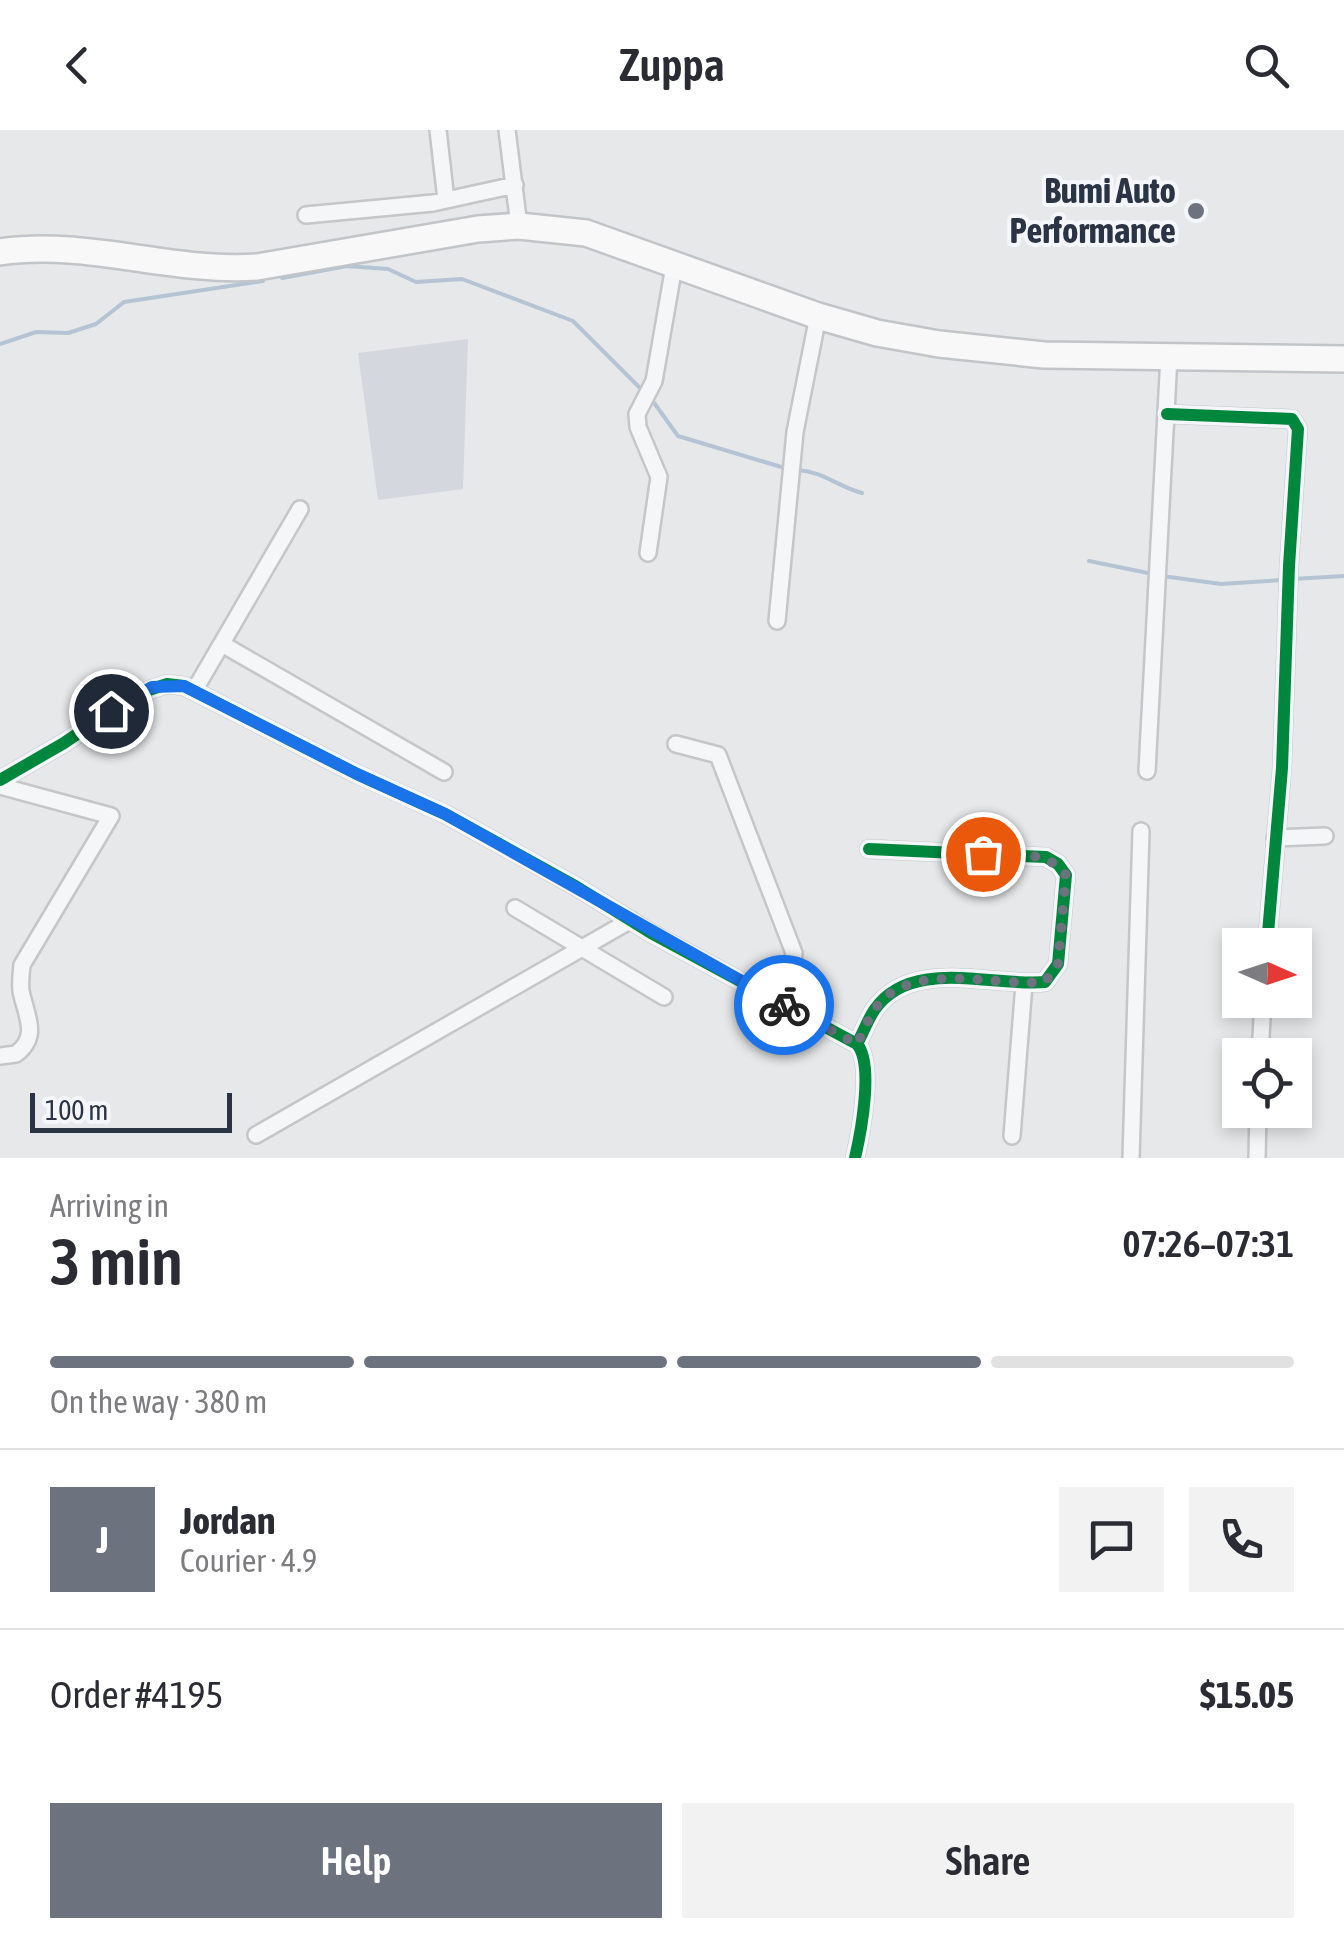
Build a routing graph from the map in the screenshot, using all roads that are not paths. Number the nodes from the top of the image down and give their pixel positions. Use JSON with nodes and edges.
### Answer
{"nodes":[{"id":1,"x":438,"y":130,"type":"edge"},
{"id":2,"x":507,"y":130,"type":"edge"},
{"id":3,"x":515,"y":185,"type":"junction"},
{"id":4,"x":446,"y":200,"type":"junction"},
{"id":5,"x":306,"y":215,"type":"dead end"},
{"id":6,"x":519,"y":226,"type":"junction"},
{"id":7,"x":0,"y":252,"type":"edge"},
{"id":8,"x":674,"y":266,"type":"junction"},
{"id":9,"x":818,"y":316,"type":"junction"},
{"id":10,"x":1169,"y":356,"type":"junction"},
{"id":11,"x":1344,"y":359,"type":"edge"},
{"id":12,"x":1167,"y":414,"type":"junction"},
{"id":13,"x":300,"y":509,"type":"dead end"},
{"id":14,"x":648,"y":553,"type":"dead end"},
{"id":15,"x":777,"y":621,"type":"dead end"},
{"id":16,"x":222,"y":644,"type":"junction"},
{"id":17,"x":194,"y":691,"type":"junction"},
{"id":18,"x":676,"y":744,"type":"dead end"},
{"id":19,"x":1147,"y":770,"type":"dead end"},
{"id":20,"x":444,"y":772,"type":"dead end"},
{"id":21,"x":0,"y":783,"type":"edge"},
{"id":22,"x":1141,"y":831,"type":"dead end"},
{"id":23,"x":1325,"y":836,"type":"dead end"},
{"id":24,"x":1275,"y":838,"type":"junction"},
{"id":25,"x":870,"y":849,"type":"dead end"},
{"id":26,"x":515,"y":908,"type":"dead end"},
{"id":27,"x":631,"y":920,"type":"junction"},
{"id":28,"x":1268,"y":928,"type":"edge"},
{"id":29,"x":582,"y":948,"type":"junction"},
{"id":30,"x":1024,"y":984,"type":"junction"},
{"id":31,"x":664,"y":997,"type":"dead end"},
{"id":32,"x":774,"y":1000,"type":"junction"},
{"id":33,"x":857,"y":1044,"type":"junction"},
{"id":34,"x":0,"y":1056,"type":"edge"},
{"id":35,"x":1258,"y":1128,"type":"edge"},
{"id":36,"x":256,"y":1135,"type":"dead end"},
{"id":37,"x":1012,"y":1136,"type":"dead end"},
{"id":38,"x":855,"y":1158,"type":"edge"},
{"id":39,"x":1131,"y":1158,"type":"edge"},
{"id":40,"x":1257,"y":1158,"type":"edge"}],
"edges":[{"from":1,"to":4,"type":"street"},
{"from":2,"to":3,"type":"street"},
{"from":3,"to":4,"type":"street"},
{"from":3,"to":6,"type":"street"},
{"from":4,"to":5,"type":"street"},
{"from":6,"to":7,"type":"main road"},
{"from":6,"to":8,"type":"main road"},
{"from":8,"to":9,"type":"main road"},
{"from":8,"to":14,"type":"street"},
{"from":9,"to":10,"type":"main road"},
{"from":9,"to":15,"type":"street"},
{"from":10,"to":11,"type":"main road"},
{"from":10,"to":12,"type":"street"},
{"from":12,"to":19,"type":"street"},
{"from":12,"to":24,"type":"street"},
{"from":13,"to":16,"type":"street"},
{"from":16,"to":17,"type":"street"},
{"from":16,"to":20,"type":"street"},
{"from":17,"to":21,"type":"street"},
{"from":17,"to":27,"type":"street"},
{"from":18,"to":32,"type":"street"},
{"from":21,"to":34,"type":"street"},
{"from":22,"to":39,"type":"street"},
{"from":23,"to":24,"type":"street"},
{"from":24,"to":28,"type":"street"},
{"from":25,"to":30,"type":"street"},
{"from":26,"to":29,"type":"street"},
{"from":27,"to":29,"type":"street"},
{"from":27,"to":32,"type":"street"},
{"from":29,"to":31,"type":"street"},
{"from":29,"to":36,"type":"street"},
{"from":30,"to":33,"type":"street"},
{"from":30,"to":37,"type":"street"},
{"from":32,"to":33,"type":"street"},
{"from":33,"to":38,"type":"street"},
{"from":35,"to":40,"type":"street"}]}
